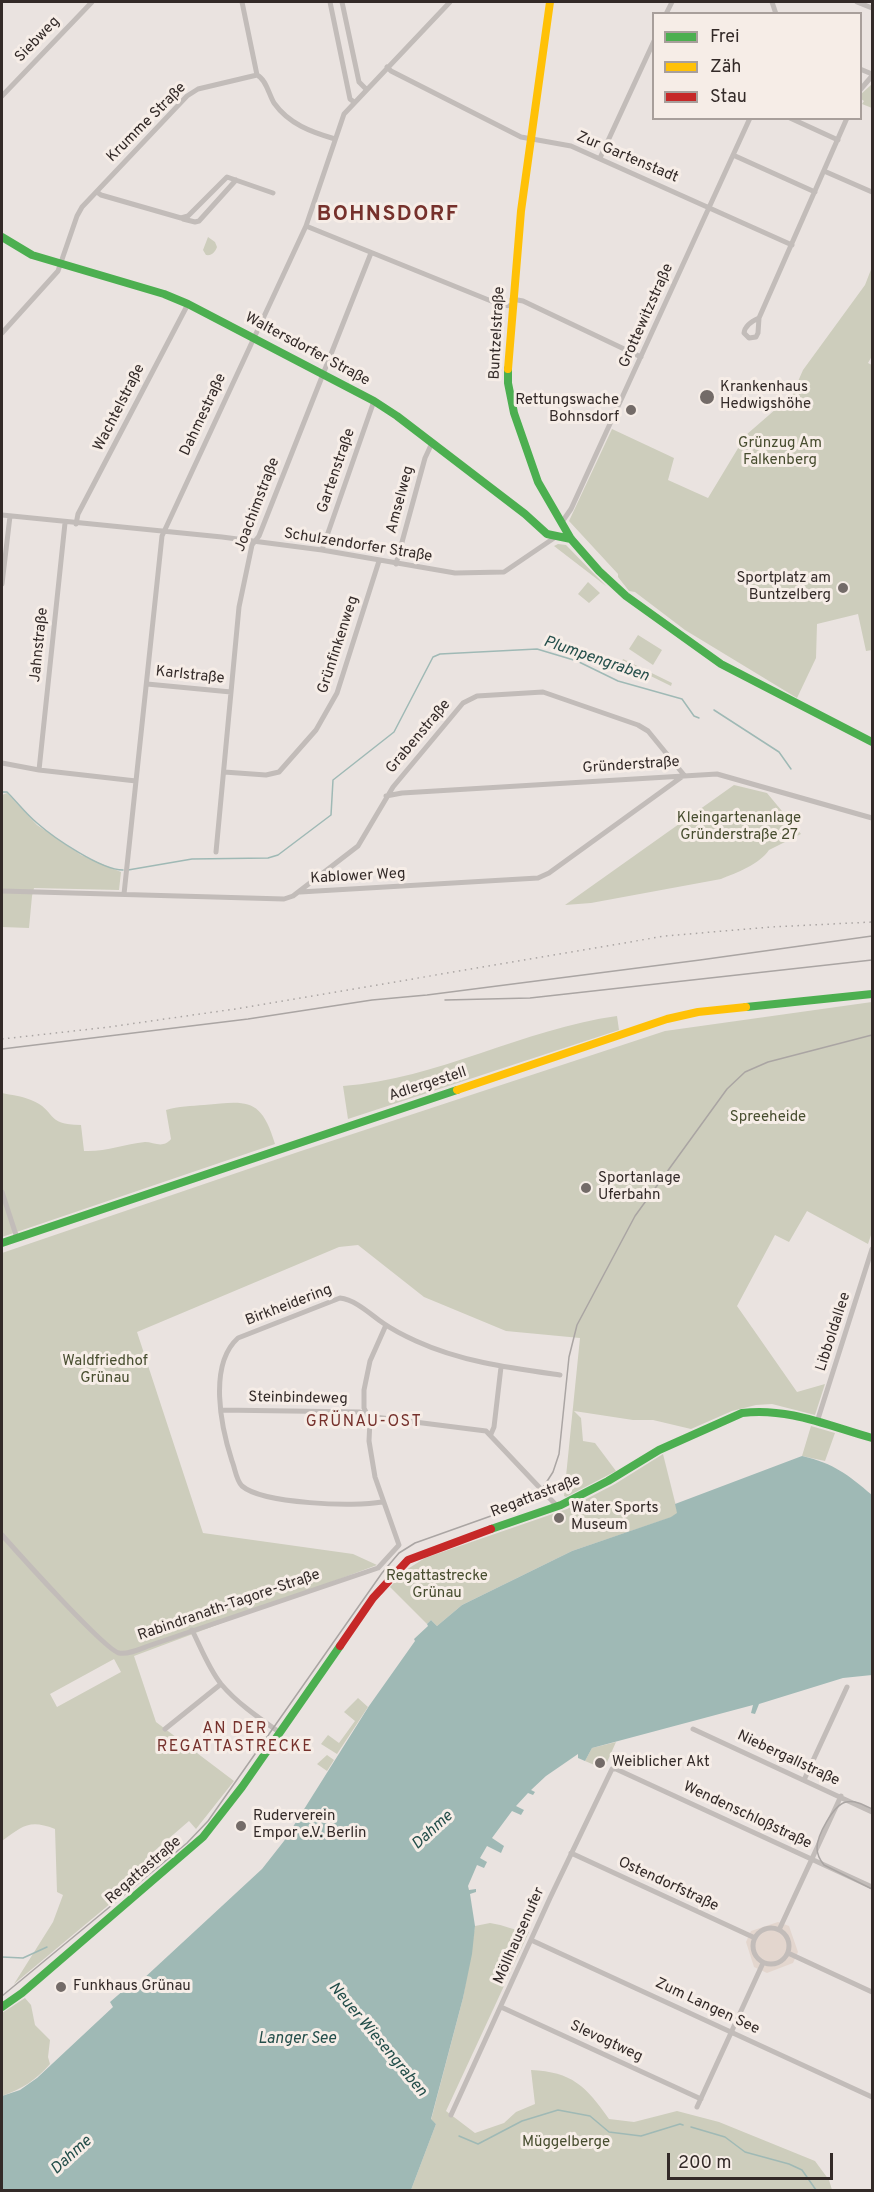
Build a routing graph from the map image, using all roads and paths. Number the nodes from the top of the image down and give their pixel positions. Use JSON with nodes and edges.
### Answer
{"nodes":[{"id":1,"x":92,"y":2,"type":"edge"},
{"id":2,"x":242,"y":2,"type":"edge"},
{"id":3,"x":330,"y":2,"type":"edge"},
{"id":4,"x":342,"y":2,"type":"edge"},
{"id":5,"x":450,"y":2,"type":"edge"},
{"id":6,"x":550,"y":2,"type":"edge"},
{"id":7,"x":857,"y":2,"type":"edge"},
{"id":8,"x":873,"y":8,"type":"edge"},
{"id":9,"x":652,"y":45,"type":"edge"},
{"id":10,"x":387,"y":67,"type":"junction"},
{"id":11,"x":257,"y":75,"type":"junction"},
{"id":12,"x":873,"y":75,"type":"edge"},
{"id":13,"x":366,"y":89,"type":"junction"},
{"id":14,"x":862,"y":89,"type":"edge"},
{"id":15,"x":2,"y":96,"type":"edge"},
{"id":16,"x":354,"y":102,"type":"junction"},
{"id":17,"x":749,"y":120,"type":"edge"},
{"id":18,"x":794,"y":120,"type":"edge"},
{"id":19,"x":846,"y":120,"type":"edge"},
{"id":20,"x":531,"y":139,"type":"junction"},
{"id":21,"x":335,"y":140,"type":"junction"},
{"id":22,"x":838,"y":140,"type":"junction"},
{"id":23,"x":733,"y":155,"type":"junction"},
{"id":24,"x":600,"y":158,"type":"junction"},
{"id":25,"x":824,"y":171,"type":"junction"},
{"id":26,"x":236,"y":180,"type":"junction"},
{"id":27,"x":97,"y":192,"type":"junction"},
{"id":28,"x":815,"y":192,"type":"junction"},
{"id":29,"x":873,"y":192,"type":"edge"},
{"id":30,"x":273,"y":193,"type":"dead end"},
{"id":31,"x":709,"y":207,"type":"junction"},
{"id":32,"x":181,"y":218,"type":"junction"},
{"id":33,"x":306,"y":226,"type":"junction"},
{"id":34,"x":2,"y":237,"type":"edge"},
{"id":35,"x":792,"y":245,"type":"junction"},
{"id":36,"x":371,"y":253,"type":"junction"},
{"id":37,"x":62,"y":264,"type":"junction"},
{"id":38,"x":512,"y":303,"type":"junction"},
{"id":39,"x":188,"y":304,"type":"junction"},
{"id":40,"x":759,"y":318,"type":"dead end"},
{"id":41,"x":2,"y":333,"type":"edge"},
{"id":42,"x":254,"y":338,"type":"junction"},
{"id":43,"x":641,"y":357,"type":"junction"},
{"id":44,"x":322,"y":374,"type":"junction"},
{"id":45,"x":374,"y":401,"type":"junction"},
{"id":46,"x":432,"y":443,"type":"junction"},
{"id":47,"x":2,"y":515,"type":"edge"},
{"id":48,"x":10,"y":516,"type":"junction"},
{"id":49,"x":562,"y":522,"type":"junction"},
{"id":50,"x":65,"y":523,"type":"junction"},
{"id":51,"x":76,"y":524,"type":"junction"},
{"id":52,"x":163,"y":531,"type":"junction"},
{"id":53,"x":557,"y":536,"type":"junction"},
{"id":54,"x":571,"y":539,"type":"junction"},
{"id":55,"x":255,"y":541,"type":"junction"},
{"id":56,"x":322,"y":550,"type":"junction"},
{"id":57,"x":379,"y":561,"type":"junction"},
{"id":58,"x":396,"y":564,"type":"junction"},
{"id":59,"x":2,"y":585,"type":"edge"},
{"id":60,"x":147,"y":684,"type":"junction"},
{"id":61,"x":231,"y":692,"type":"junction"},
{"id":62,"x":873,"y":742,"type":"edge"},
{"id":63,"x":2,"y":763,"type":"edge"},
{"id":64,"x":39,"y":770,"type":"junction"},
{"id":65,"x":225,"y":772,"type":"junction"},
{"id":66,"x":684,"y":775,"type":"junction"},
{"id":67,"x":136,"y":781,"type":"junction"},
{"id":68,"x":386,"y":796,"type":"junction"},
{"id":69,"x":873,"y":818,"type":"edge"},
{"id":70,"x":216,"y":852,"type":"dead end"},
{"id":71,"x":2,"y":891,"type":"edge"},
{"id":72,"x":300,"y":892,"type":"junction"},
{"id":73,"x":124,"y":894,"type":"junction"},
{"id":74,"x":873,"y":994,"type":"edge"},
{"id":75,"x":2,"y":1192,"type":"edge"},
{"id":76,"x":17,"y":1238,"type":"junction"},
{"id":77,"x":2,"y":1243,"type":"edge"},
{"id":78,"x":873,"y":1249,"type":"edge"},
{"id":79,"x":386,"y":1325,"type":"junction"},
{"id":80,"x":501,"y":1367,"type":"junction"},
{"id":81,"x":560,"y":1375,"type":"dead end"},
{"id":82,"x":221,"y":1410,"type":"junction"},
{"id":83,"x":367,"y":1415,"type":"junction"},
{"id":84,"x":818,"y":1422,"type":"junction"},
{"id":85,"x":491,"y":1434,"type":"junction"},
{"id":86,"x":873,"y":1438,"type":"edge"},
{"id":87,"x":382,"y":1502,"type":"junction"},
{"id":88,"x":557,"y":1506,"type":"junction"},
{"id":89,"x":2,"y":1535,"type":"edge"},
{"id":90,"x":387,"y":1560,"type":"junction"},
{"id":91,"x":398,"y":1569,"type":"junction"},
{"id":92,"x":192,"y":1630,"type":"junction"},
{"id":93,"x":221,"y":1684,"type":"junction"},
{"id":94,"x":847,"y":1687,"type":"dead end"},
{"id":95,"x":165,"y":1729,"type":"dead end"},
{"id":96,"x":693,"y":1729,"type":"dead end"},
{"id":97,"x":279,"y":1732,"type":"junction"},
{"id":98,"x":612,"y":1769,"type":"joint"},
{"id":99,"x":804,"y":1780,"type":"junction"},
{"id":100,"x":841,"y":1796,"type":"junction"},
{"id":101,"x":873,"y":1812,"type":"edge"},
{"id":102,"x":571,"y":1853,"type":"junction"},
{"id":103,"x":811,"y":1859,"type":"junction"},
{"id":104,"x":873,"y":1887,"type":"edge"},
{"id":105,"x":779,"y":1930,"type":"junction"},
{"id":106,"x":755,"y":1938,"type":"junction"},
{"id":107,"x":531,"y":1940,"type":"junction"},
{"id":108,"x":788,"y":1953,"type":"junction"},
{"id":109,"x":763,"y":1963,"type":"junction"},
{"id":110,"x":873,"y":1992,"type":"edge"},
{"id":111,"x":2,"y":2007,"type":"edge"},
{"id":112,"x":501,"y":2007,"type":"junction"},
{"id":113,"x":732,"y":2031,"type":"junction"},
{"id":114,"x":873,"y":2097,"type":"edge"},
{"id":115,"x":701,"y":2099,"type":"junction"},
{"id":116,"x":697,"y":2107,"type":"dead end"},
{"id":117,"x":451,"y":2115,"type":"dead end"}],
"edges":[{"from":1,"to":15,"type":"street","name":"Siebweg"},
{"from":2,"to":11,"type":"street"},
{"from":3,"to":16,"type":"street"},
{"from":4,"to":13,"type":"street"},
{"from":5,"to":10,"type":"street","name":"Dahmestraße"},
{"from":6,"to":20,"type":"street","name":"Buntzelstraße"},
{"from":7,"to":8,"type":"street"},
{"from":9,"to":24,"type":"street"},
{"from":10,"to":13,"type":"street","name":"Dahmestraße"},
{"from":10,"to":20,"type":"street","name":"Zur Gartenstadt"},
{"from":11,"to":21,"type":"street"},
{"from":11,"to":27,"type":"street","name":"Krumme Straße"},
{"from":12,"to":14,"type":"street"},
{"from":13,"to":16,"type":"street","name":"Dahmestraße"},
{"from":16,"to":21,"type":"street","name":"Dahmestraße"},
{"from":17,"to":23,"type":"street","name":"Grottewitzstraße"},
{"from":18,"to":22,"type":"street"},
{"from":19,"to":22,"type":"street"},
{"from":20,"to":24,"type":"street","name":"Zur Gartenstadt"},
{"from":20,"to":38,"type":"street","name":"Buntzelstraße"},
{"from":21,"to":33,"type":"street","name":"Dahmestraße"},
{"from":22,"to":25,"type":"street"},
{"from":23,"to":28,"type":"street"},
{"from":23,"to":31,"type":"street","name":"Grottewitzstraße"},
{"from":24,"to":31,"type":"street","name":"Zur Gartenstadt"},
{"from":25,"to":28,"type":"street"},
{"from":25,"to":29,"type":"street"},
{"from":26,"to":30,"type":"street"},
{"from":26,"to":32,"type":"street"},
{"from":26,"to":32,"type":"street"},
{"from":27,"to":32,"type":"street"},
{"from":27,"to":37,"type":"street","name":"Krumme Straße"},
{"from":28,"to":35,"type":"street"},
{"from":31,"to":35,"type":"street","name":"Zur Gartenstadt"},
{"from":31,"to":43,"type":"street","name":"Grottewitzstraße"},
{"from":33,"to":36,"type":"street"},
{"from":33,"to":42,"type":"street","name":"Dahmestraße"},
{"from":34,"to":37,"type":"street","name":"Waltersdorfer Straße"},
{"from":35,"to":40,"type":"street"},
{"from":36,"to":38,"type":"street"},
{"from":36,"to":44,"type":"street","name":"Joachimstraße"},
{"from":37,"to":39,"type":"street","name":"Waltersdorfer Straße"},
{"from":37,"to":41,"type":"street"},
{"from":38,"to":43,"type":"street"},
{"from":38,"to":49,"type":"street","name":"Buntzelstraße"},
{"from":39,"to":42,"type":"street","name":"Waltersdorfer Straße"},
{"from":39,"to":51,"type":"street","name":"Wachtelstraße"},
{"from":42,"to":44,"type":"street","name":"Waltersdorfer Straße"},
{"from":42,"to":52,"type":"street","name":"Dahmestraße"},
{"from":43,"to":49,"type":"street","name":"Grottewitzstraße"},
{"from":44,"to":45,"type":"street","name":"Waltersdorfer Straße"},
{"from":44,"to":55,"type":"street","name":"Joachimstraße"},
{"from":45,"to":46,"type":"street","name":"Waltersdorfer Straße"},
{"from":45,"to":56,"type":"street","name":"Gartenstraße"},
{"from":46,"to":53,"type":"street","name":"Waltersdorfer Straße"},
{"from":46,"to":58,"type":"street","name":"Amselweg"},
{"from":47,"to":48,"type":"street","name":"Schulzendorfer Straße"},
{"from":48,"to":50,"type":"street","name":"Schulzendorfer Straße"},
{"from":48,"to":59,"type":"street"},
{"from":49,"to":54,"type":"street","name":"Buntzelstraße"},
{"from":50,"to":51,"type":"street","name":"Schulzendorfer Straße"},
{"from":50,"to":64,"type":"street","name":"Jahnstraße"},
{"from":51,"to":52,"type":"street","name":"Schulzendorfer Straße"},
{"from":52,"to":55,"type":"street","name":"Schulzendorfer Straße"},
{"from":52,"to":60,"type":"street","name":"Dahmestraße"},
{"from":53,"to":54,"type":"street","name":"Waltersdorfer Straße"},
{"from":53,"to":58,"type":"street","name":"Schulzendorfer Straße"},
{"from":54,"to":62,"type":"street","name":"Buntzelstraße"},
{"from":55,"to":56,"type":"street","name":"Schulzendorfer Straße"},
{"from":55,"to":61,"type":"street","name":"Joachimstraße"},
{"from":56,"to":57,"type":"street","name":"Schulzendorfer Straße"},
{"from":57,"to":58,"type":"street","name":"Schulzendorfer Straße"},
{"from":57,"to":65,"type":"street","name":"Grünfinkenweg"},
{"from":60,"to":61,"type":"street","name":"Karlstraße"},
{"from":60,"to":67,"type":"street","name":"Dahmestraße"},
{"from":61,"to":65,"type":"street","name":"Joachimstraße"},
{"from":63,"to":64,"type":"street"},
{"from":64,"to":67,"type":"street"},
{"from":65,"to":70,"type":"street","name":"Joachimstraße"},
{"from":66,"to":68,"type":"street","name":"Gründerstraße"},
{"from":66,"to":68,"type":"street","name":"Grabenstraße"},
{"from":66,"to":69,"type":"street","name":"Gründerstraße"},
{"from":66,"to":72,"type":"street","name":"Kablower Weg"},
{"from":67,"to":73,"type":"street","name":"Dahmestraße"},
{"from":68,"to":72,"type":"street","name":"Grabenstraße"},
{"from":71,"to":73,"type":"street","name":"Kablower Weg"},
{"from":72,"to":73,"type":"street","name":"Kablower Weg"},
{"from":74,"to":76,"type":"street","name":"Adlergestell"},
{"from":75,"to":76,"type":"street"},
{"from":76,"to":77,"type":"street","name":"Adlergestell"},
{"from":78,"to":84,"type":"street","name":"Libboldallee"},
{"from":79,"to":80,"type":"street","name":"Birkheidering"},
{"from":79,"to":82,"type":"street","name":"Birkheidering"},
{"from":79,"to":83,"type":"street"},
{"from":80,"to":81,"type":"street","name":"Birkheidering"},
{"from":80,"to":85,"type":"street"},
{"from":82,"to":83,"type":"street","name":"Steinbindeweg"},
{"from":82,"to":87,"type":"street","name":"Birkheidering"},
{"from":83,"to":85,"type":"street","name":"Steinbindeweg"},
{"from":83,"to":87,"type":"street"},
{"from":84,"to":86,"type":"street","name":"Regattastraße"},
{"from":84,"to":88,"type":"street","name":"Regattastraße"},
{"from":85,"to":88,"type":"street"},
{"from":87,"to":90,"type":"street"},
{"from":88,"to":91,"type":"street","name":"Regattastraße"},
{"from":89,"to":92,"type":"street","name":"Rabindranath-Tagore-Straße"},
{"from":90,"to":91,"type":"street"},
{"from":90,"to":92,"type":"street","name":"Rabindranath-Tagore-Straße"},
{"from":91,"to":97,"type":"street","name":"Regattastraße"},
{"from":92,"to":93,"type":"street"},
{"from":93,"to":95,"type":"street"},
{"from":93,"to":97,"type":"street"},
{"from":94,"to":99,"type":"street"},
{"from":96,"to":99,"type":"street","name":"Niebergallstraße"},
{"from":97,"to":111,"type":"street","name":"Regattastraße"},
{"from":98,"to":102,"type":"street","name":"Möllhausenufer"},
{"from":98,"to":103,"type":"street","name":"Wendenschloßstraße"},
{"from":99,"to":100,"type":"street","name":"Niebergallstraße"},
{"from":100,"to":101,"type":"street","name":"Niebergallstraße"},
{"from":100,"to":103,"type":"street"},
{"from":102,"to":106,"type":"street","name":"Ostendorfstraße"},
{"from":102,"to":107,"type":"street","name":"Möllhausenufer"},
{"from":103,"to":104,"type":"street","name":"Wendenschloßstraße"},
{"from":103,"to":105,"type":"street"},
{"from":105,"to":106,"type":"street"},
{"from":105,"to":108,"type":"street"},
{"from":106,"to":109,"type":"street"},
{"from":107,"to":112,"type":"street","name":"Möllhausenufer"},
{"from":107,"to":113,"type":"street","name":"Zum Langen See"},
{"from":108,"to":109,"type":"street"},
{"from":108,"to":110,"type":"street"},
{"from":109,"to":113,"type":"street"},
{"from":112,"to":115,"type":"street","name":"Slevogtweg"},
{"from":112,"to":117,"type":"street","name":"Möllhausenufer"},
{"from":113,"to":114,"type":"street","name":"Zum Langen See"},
{"from":113,"to":115,"type":"street"},
{"from":115,"to":116,"type":"street"}]}
